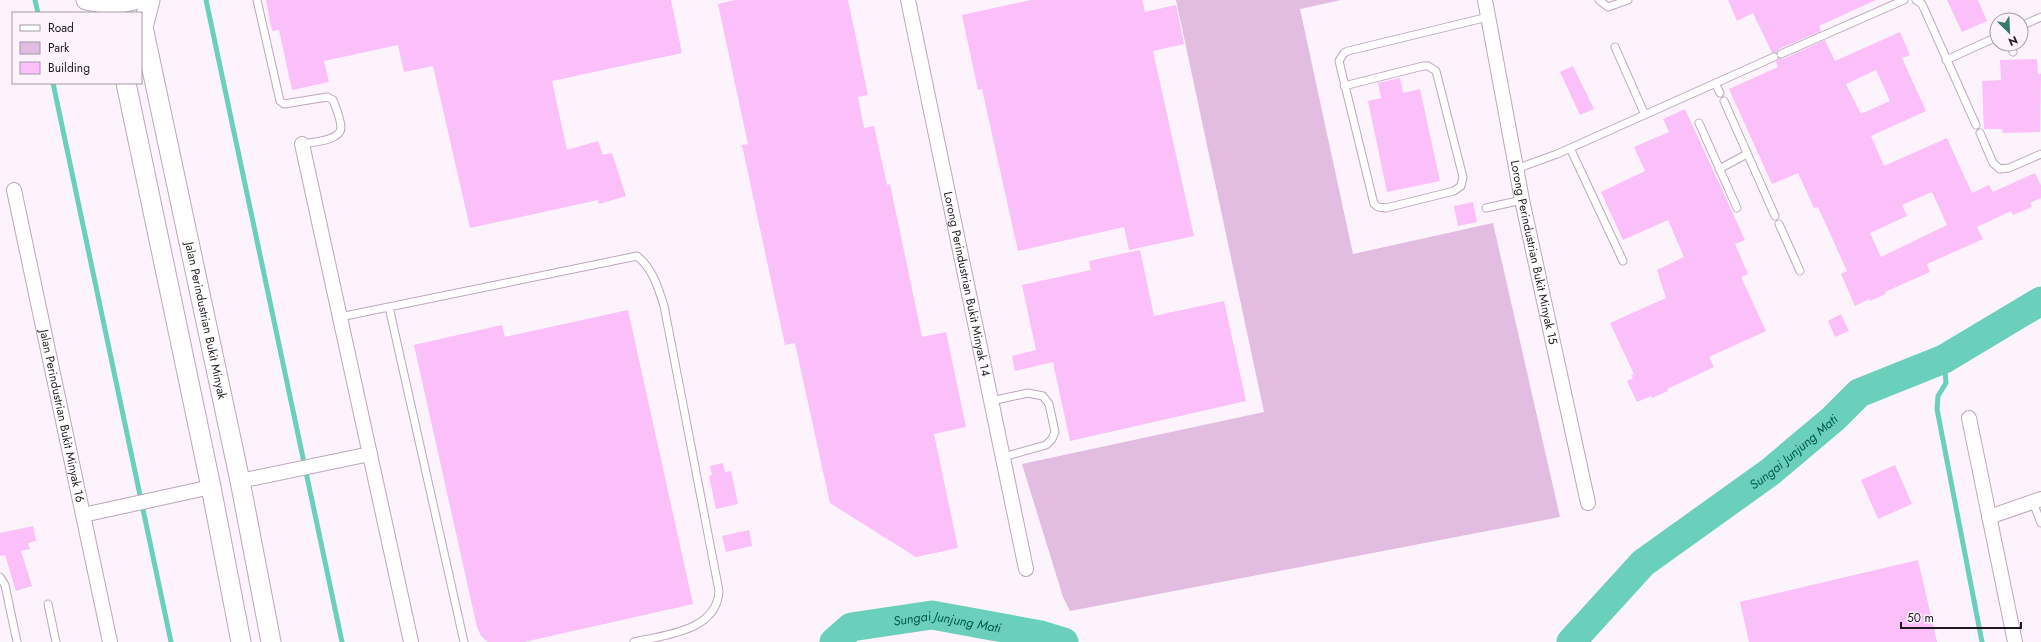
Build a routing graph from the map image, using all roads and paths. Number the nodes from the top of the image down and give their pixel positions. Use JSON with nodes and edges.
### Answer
{"nodes":[{"id":1,"x":134,"y":0,"type":"edge"},
{"id":2,"x":150,"y":0,"type":"edge"},
{"id":3,"x":257,"y":0,"type":"edge"},
{"id":4,"x":908,"y":0,"type":"edge"},
{"id":5,"x":1485,"y":0,"type":"edge"},
{"id":6,"x":1599,"y":0,"type":"edge"},
{"id":7,"x":1628,"y":0,"type":"edge"},
{"id":8,"x":1904,"y":0,"type":"edge"},
{"id":9,"x":1916,"y":0,"type":"edge"},
{"id":10,"x":92,"y":5,"type":"edge"},
{"id":11,"x":1488,"y":16,"type":"junction"},
{"id":12,"x":2041,"y":17,"type":"edge"},
{"id":13,"x":2029,"y":22,"type":"edge"},
{"id":14,"x":1989,"y":41,"type":"edge"},
{"id":15,"x":1615,"y":47,"type":"dead end"},
{"id":16,"x":1946,"y":60,"type":"junction"},
{"id":17,"x":1715,"y":83,"type":"junction"},
{"id":18,"x":126,"y":84,"type":"edge"},
{"id":19,"x":1344,"y":86,"type":"junction"},
{"id":20,"x":1720,"y":93,"type":"dead end"},
{"id":21,"x":1724,"y":101,"type":"dead end"},
{"id":22,"x":1645,"y":115,"type":"junction"},
{"id":23,"x":1699,"y":123,"type":"dead end"},
{"id":24,"x":1976,"y":124,"type":"dead end"},
{"id":25,"x":1980,"y":133,"type":"dead end"},
{"id":26,"x":302,"y":144,"type":"joint"},
{"id":27,"x":1570,"y":148,"type":"junction"},
{"id":28,"x":1748,"y":154,"type":"junction"},
{"id":29,"x":2041,"y":154,"type":"edge"},
{"id":30,"x":1516,"y":169,"type":"junction"},
{"id":31,"x":1720,"y":169,"type":"junction"},
{"id":32,"x":14,"y":190,"type":"dead end"},
{"id":33,"x":1522,"y":200,"type":"junction"},
{"id":34,"x":1486,"y":208,"type":"dead end"},
{"id":35,"x":1737,"y":208,"type":"dead end"},
{"id":36,"x":1775,"y":216,"type":"dead end"},
{"id":37,"x":1779,"y":224,"type":"dead end"},
{"id":38,"x":1623,"y":261,"type":"dead end"},
{"id":39,"x":1800,"y":271,"type":"dead end"},
{"id":40,"x":389,"y":307,"type":"junction"},
{"id":41,"x":340,"y":317,"type":"junction"},
{"id":42,"x":991,"y":401,"type":"junction"},
{"id":43,"x":1969,"y":418,"type":"dead end"},
{"id":44,"x":370,"y":454,"type":"junction"},
{"id":45,"x":1003,"y":457,"type":"junction"},
{"id":46,"x":240,"y":482,"type":"junction"},
{"id":47,"x":211,"y":487,"type":"junction"},
{"id":48,"x":2037,"y":501,"type":"edge"},
{"id":49,"x":1588,"y":503,"type":"dead end"},
{"id":50,"x":83,"y":515,"type":"junction"},
{"id":51,"x":1989,"y":517,"type":"junction"},
{"id":52,"x":2041,"y":523,"type":"edge"},
{"id":53,"x":1026,"y":569,"type":"dead end"},
{"id":54,"x":0,"y":577,"type":"edge"},
{"id":55,"x":48,"y":604,"type":"dead end"},
{"id":56,"x":17,"y":642,"type":"edge"},
{"id":57,"x":56,"y":642,"type":"edge"},
{"id":58,"x":110,"y":642,"type":"edge"},
{"id":59,"x":241,"y":642,"type":"edge"},
{"id":60,"x":271,"y":642,"type":"edge"},
{"id":61,"x":411,"y":642,"type":"edge"},
{"id":62,"x":464,"y":642,"type":"edge"},
{"id":63,"x":634,"y":642,"type":"edge"},
{"id":64,"x":2015,"y":642,"type":"edge"}],
"edges":[{"from":1,"to":10,"type":"main road"},
{"from":2,"to":46,"type":"main road","name":"Jalan Perindustrian Bukit Minyak"},
{"from":3,"to":26,"type":"lane"},
{"from":4,"to":42,"type":"street","name":"Lorong Perindustrian Bukit Minyak 14"},
{"from":5,"to":11,"type":"street","name":"Lorong Perindustrian Bukit Minyak 15"},
{"from":6,"to":7,"type":"lane"},
{"from":8,"to":17,"type":"lane"},
{"from":9,"to":16,"type":"lane"},
{"from":11,"to":19,"type":"lane"},
{"from":11,"to":30,"type":"street","name":"Lorong Perindustrian Bukit Minyak 15"},
{"from":12,"to":13,"type":"lane"},
{"from":14,"to":16,"type":"lane"},
{"from":15,"to":22,"type":"lane"},
{"from":16,"to":24,"type":"lane"},
{"from":17,"to":20,"type":"lane"},
{"from":17,"to":22,"type":"lane"},
{"from":18,"to":47,"type":"main road"},
{"from":19,"to":19,"type":"lane"},
{"from":21,"to":28,"type":"lane"},
{"from":22,"to":27,"type":"lane"},
{"from":23,"to":31,"type":"lane"},
{"from":25,"to":29,"type":"lane"},
{"from":26,"to":41,"type":"street"},
{"from":27,"to":30,"type":"lane"},
{"from":27,"to":38,"type":"lane"},
{"from":28,"to":31,"type":"lane"},
{"from":28,"to":36,"type":"lane"},
{"from":30,"to":33,"type":"street","name":"Lorong Perindustrian Bukit Minyak 15"},
{"from":31,"to":35,"type":"lane"},
{"from":32,"to":50,"type":"street","name":"Jalan Perindustrian Bukit Minyak 16"},
{"from":33,"to":34,"type":"lane"},
{"from":33,"to":49,"type":"street","name":"Lorong Perindustrian Bukit Minyak 15"},
{"from":37,"to":39,"type":"lane"},
{"from":40,"to":41,"type":"lane"},
{"from":40,"to":62,"type":"lane"},
{"from":40,"to":63,"type":"lane"},
{"from":41,"to":44,"type":"street"},
{"from":42,"to":45,"type":"street","name":"Lorong Perindustrian Bukit Minyak 14"},
{"from":42,"to":45,"type":"lane"},
{"from":43,"to":51,"type":"street"},
{"from":44,"to":46,"type":"street"},
{"from":44,"to":61,"type":"street"},
{"from":45,"to":53,"type":"street","name":"Lorong Perindustrian Bukit Minyak 14"},
{"from":46,"to":60,"type":"main road","name":"Jalan Perindustrian Bukit Minyak"},
{"from":47,"to":50,"type":"street"},
{"from":47,"to":59,"type":"main road"},
{"from":48,"to":51,"type":"street"},
{"from":48,"to":52,"type":"lane"},
{"from":50,"to":58,"type":"street","name":"Jalan Perindustrian Bukit Minyak 16"},
{"from":51,"to":64,"type":"street"},
{"from":54,"to":56,"type":"lane"},
{"from":55,"to":57,"type":"lane"}]}
